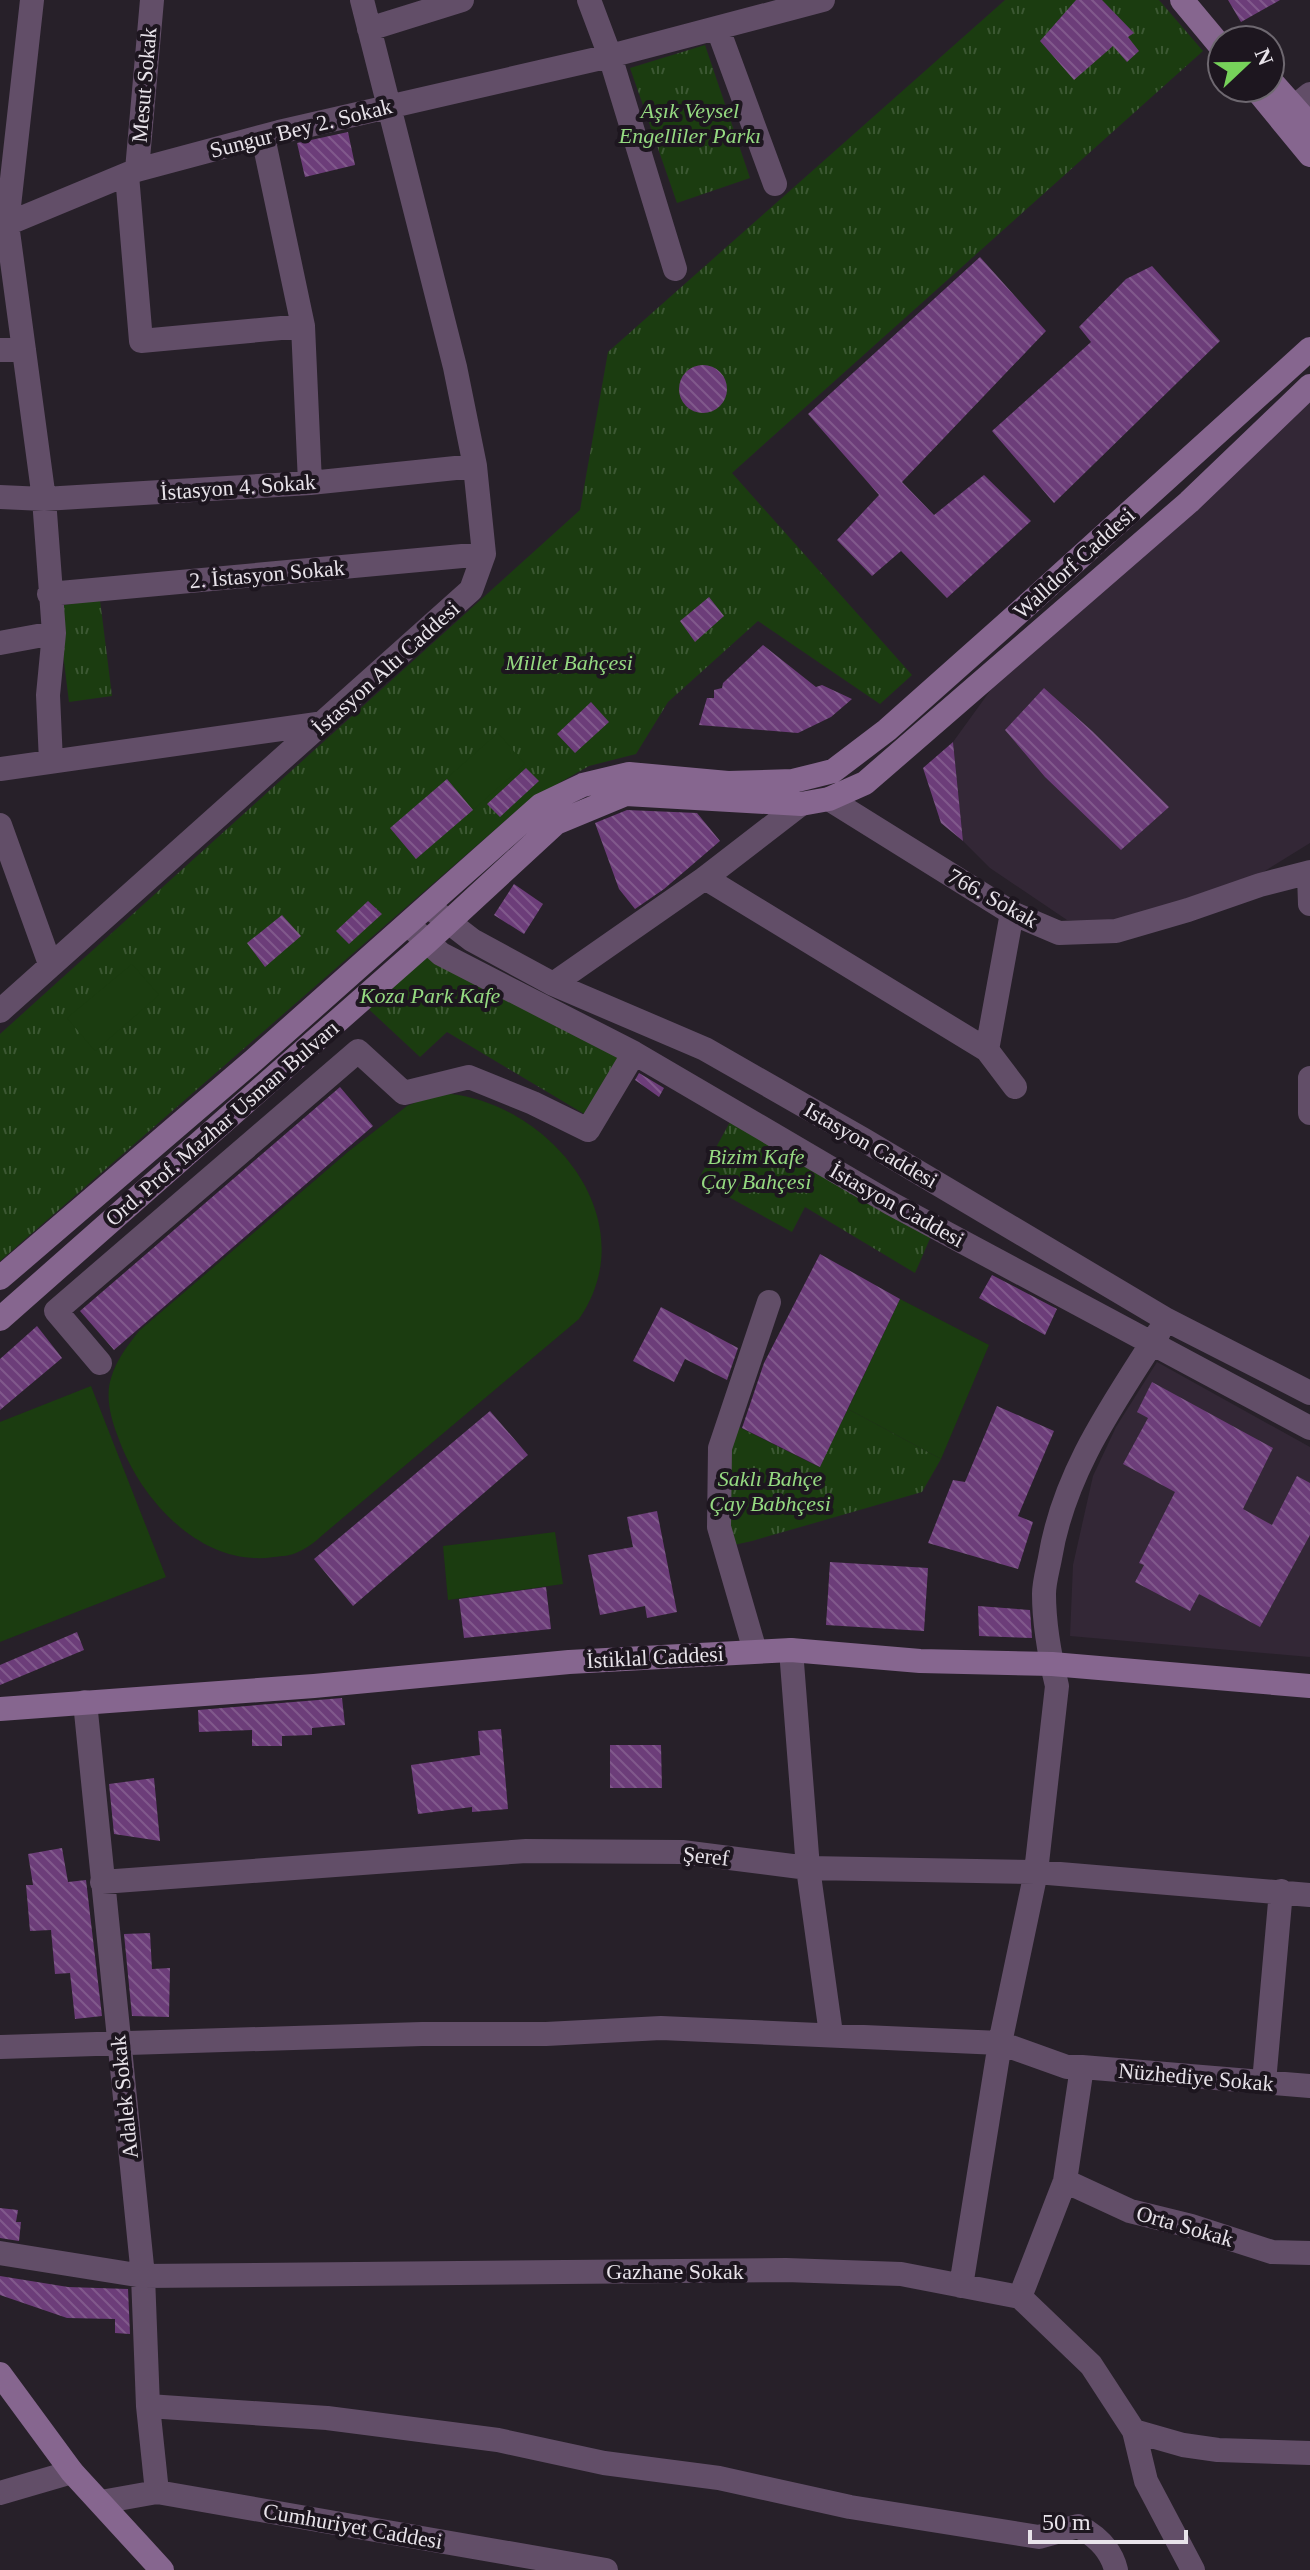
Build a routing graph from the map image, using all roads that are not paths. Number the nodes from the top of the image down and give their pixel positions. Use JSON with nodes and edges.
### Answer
{"nodes":[{"id":1,"x":32,"y":0,"type":"edge"},
{"id":2,"x":152,"y":0,"type":"edge"},
{"id":3,"x":362,"y":0,"type":"edge"},
{"id":4,"x":462,"y":0,"type":"edge"},
{"id":5,"x":589,"y":0,"type":"edge"},
{"id":6,"x":823,"y":0,"type":"edge"},
{"id":7,"x":1182,"y":0,"type":"edge"},
{"id":8,"x":1200,"y":0,"type":"edge"},
{"id":9,"x":1221,"y":24,"type":"edge"},
{"id":10,"x":369,"y":29,"type":"junction"},
{"id":11,"x":718,"y":29,"type":"junction"},
{"id":12,"x":1206,"y":29,"type":"edge"},
{"id":13,"x":610,"y":56,"type":"junction"},
{"id":14,"x":1286,"y":93,"type":"edge"},
{"id":15,"x":1268,"y":104,"type":"edge"},
{"id":16,"x":390,"y":106,"type":"junction"},
{"id":17,"x":1305,"y":108,"type":"edge"},
{"id":18,"x":263,"y":137,"type":"junction"},
{"id":19,"x":1310,"y":155,"type":"edge"},
{"id":20,"x":132,"y":173,"type":"junction"},
{"id":21,"x":775,"y":184,"type":"dead end"},
{"id":22,"x":4,"y":224,"type":"edge"},
{"id":23,"x":675,"y":269,"type":"dead end"},
{"id":24,"x":303,"y":326,"type":"junction"},
{"id":25,"x":1310,"y":349,"type":"edge"},
{"id":26,"x":12,"y":350,"type":"edge"},
{"id":27,"x":1310,"y":386,"type":"edge"},
{"id":28,"x":475,"y":466,"type":"junction"},
{"id":29,"x":310,"y":483,"type":"junction"},
{"id":30,"x":0,"y":497,"type":"edge"},
{"id":31,"x":44,"y":499,"type":"junction"},
{"id":32,"x":484,"y":554,"type":"junction"},
{"id":33,"x":49,"y":594,"type":"junction"},
{"id":34,"x":54,"y":633,"type":"junction"},
{"id":35,"x":0,"y":643,"type":"edge"},
{"id":36,"x":324,"y":723,"type":"junction"},
{"id":37,"x":51,"y":762,"type":"junction"},
{"id":38,"x":0,"y":769,"type":"edge"},
{"id":39,"x":829,"y":799,"type":"junction"},
{"id":40,"x":801,"y":804,"type":"junction"},
{"id":41,"x":0,"y":825,"type":"edge"},
{"id":42,"x":1310,"y":873,"type":"edge"},
{"id":43,"x":705,"y":878,"type":"junction"},
{"id":44,"x":1310,"y":904,"type":"edge"},
{"id":45,"x":428,"y":906,"type":"junction"},
{"id":46,"x":1012,"y":913,"type":"junction"},
{"id":47,"x":448,"y":923,"type":"junction"},
{"id":48,"x":408,"y":925,"type":"junction"},
{"id":49,"x":427,"y":942,"type":"junction"},
{"id":50,"x":50,"y":964,"type":"junction"},
{"id":51,"x":553,"y":984,"type":"junction"},
{"id":52,"x":0,"y":1011,"type":"edge"},
{"id":53,"x":987,"y":1050,"type":"junction"},
{"id":54,"x":634,"y":1053,"type":"junction"},
{"id":55,"x":1310,"y":1078,"type":"edge"},
{"id":56,"x":1015,"y":1087,"type":"dead end"},
{"id":57,"x":1310,"y":1113,"type":"edge"},
{"id":58,"x":0,"y":1278,"type":"edge"},
{"id":59,"x":769,"y":1302,"type":"dead end"},
{"id":60,"x":0,"y":1319,"type":"edge"},
{"id":61,"x":1167,"y":1320,"type":"junction"},
{"id":62,"x":1151,"y":1344,"type":"junction"},
{"id":63,"x":100,"y":1363,"type":"dead end"},
{"id":64,"x":1310,"y":1393,"type":"edge"},
{"id":65,"x":1310,"y":1428,"type":"edge"},
{"id":66,"x":791,"y":1650,"type":"junction"},
{"id":67,"x":755,"y":1651,"type":"junction"},
{"id":68,"x":1052,"y":1664,"type":"junction"},
{"id":69,"x":1310,"y":1686,"type":"edge"},
{"id":70,"x":85,"y":1702,"type":"junction"},
{"id":71,"x":0,"y":1709,"type":"edge"},
{"id":72,"x":808,"y":1868,"type":"junction"},
{"id":73,"x":1036,"y":1872,"type":"junction"},
{"id":74,"x":102,"y":1882,"type":"junction"},
{"id":75,"x":1281,"y":1891,"type":"junction"},
{"id":76,"x":1310,"y":1895,"type":"edge"},
{"id":77,"x":831,"y":2034,"type":"junction"},
{"id":78,"x":1000,"y":2043,"type":"junction"},
{"id":79,"x":119,"y":2044,"type":"junction"},
{"id":80,"x":0,"y":2047,"type":"edge"},
{"id":81,"x":1082,"y":2067,"type":"junction"},
{"id":82,"x":1264,"y":2082,"type":"junction"},
{"id":83,"x":1310,"y":2086,"type":"edge"},
{"id":84,"x":1065,"y":2181,"type":"junction"},
{"id":85,"x":1309,"y":2248,"type":"edge"},
{"id":86,"x":0,"y":2253,"type":"edge"},
{"id":87,"x":143,"y":2276,"type":"junction"},
{"id":88,"x":961,"y":2286,"type":"junction"},
{"id":89,"x":1020,"y":2297,"type":"junction"},
{"id":90,"x":0,"y":2374,"type":"edge"},
{"id":91,"x":148,"y":2406,"type":"junction"},
{"id":92,"x":1134,"y":2431,"type":"junction"},
{"id":93,"x":1310,"y":2453,"type":"edge"},
{"id":94,"x":72,"y":2472,"type":"junction"},
{"id":95,"x":157,"y":2492,"type":"junction"},
{"id":96,"x":0,"y":2493,"type":"edge"},
{"id":97,"x":101,"y":2502,"type":"junction"},
{"id":98,"x":162,"y":2570,"type":"edge"},
{"id":99,"x":606,"y":2570,"type":"edge"},
{"id":100,"x":1116,"y":2570,"type":"edge"},
{"id":101,"x":1193,"y":2570,"type":"edge"}],
"edges":[{"from":1,"to":22,"type":"street"},
{"from":2,"to":20,"type":"street","name":"Mesut Sokak"},
{"from":3,"to":10,"type":"street","name":"İstasyon Altı Caddesi"},
{"from":4,"to":10,"type":"street"},
{"from":5,"to":13,"type":"street"},
{"from":6,"to":11,"type":"street","name":"Sungur Bey 2. Sokak"},
{"from":7,"to":12,"type":"main road"},
{"from":8,"to":9,"type":"main road"},
{"from":10,"to":16,"type":"street","name":"İstasyon Altı Caddesi"},
{"from":11,"to":13,"type":"street","name":"Sungur Bey 2. Sokak"},
{"from":11,"to":21,"type":"street"},
{"from":13,"to":16,"type":"street","name":"Sungur Bey 2. Sokak"},
{"from":13,"to":23,"type":"street"},
{"from":14,"to":17,"type":"main road"},
{"from":15,"to":19,"type":"main road"},
{"from":16,"to":18,"type":"street","name":"Sungur Bey 2. Sokak"},
{"from":16,"to":28,"type":"street","name":"İstasyon Altı Caddesi"},
{"from":18,"to":20,"type":"street","name":"Sungur Bey 2. Sokak"},
{"from":18,"to":24,"type":"street"},
{"from":20,"to":22,"type":"street","name":"Sungur Bey 2. Sokak"},
{"from":20,"to":24,"type":"street","name":"Mesut Sokak"},
{"from":22,"to":26,"type":"street"},
{"from":24,"to":29,"type":"street"},
{"from":25,"to":45,"type":"main road","name":"Walldorf Caddesi"},
{"from":26,"to":31,"type":"street"},
{"from":27,"to":39,"type":"main road","name":"Walldorf Caddesi"},
{"from":28,"to":29,"type":"street","name":"İstasyon 4. Sokak"},
{"from":28,"to":32,"type":"street","name":"İstasyon Altı Caddesi"},
{"from":29,"to":31,"type":"street","name":"İstasyon 4. Sokak"},
{"from":30,"to":31,"type":"street","name":"İstasyon 4. Sokak"},
{"from":31,"to":33,"type":"street"},
{"from":32,"to":33,"type":"street","name":"2. İstasyon Sokak"},
{"from":32,"to":36,"type":"street","name":"İstasyon Altı Caddesi"},
{"from":33,"to":34,"type":"street"},
{"from":34,"to":35,"type":"street"},
{"from":34,"to":37,"type":"street"},
{"from":36,"to":37,"type":"street"},
{"from":36,"to":50,"type":"street","name":"İstasyon Altı Caddesi"},
{"from":37,"to":38,"type":"street"},
{"from":39,"to":40,"type":"main road","name":"Ord. Prof. Mazhar Usman Bulvarı"},
{"from":39,"to":46,"type":"street","name":"766. Sokak"},
{"from":40,"to":43,"type":"street"},
{"from":40,"to":47,"type":"main road","name":"Ord. Prof. Mazhar Usman Bulvarı"},
{"from":41,"to":50,"type":"street"},
{"from":42,"to":44,"type":"street"},
{"from":42,"to":46,"type":"street","name":"766. Sokak"},
{"from":43,"to":51,"type":"street"},
{"from":43,"to":53,"type":"street"},
{"from":45,"to":47,"type":"street","name":"Istasyon Caddesi"},
{"from":45,"to":48,"type":"main road","name":"Ord. Prof. Mazhar Usman Bulvarı"},
{"from":46,"to":53,"type":"street"},
{"from":47,"to":49,"type":"main road","name":"Ord. Prof. Mazhar Usman Bulvarı"},
{"from":47,"to":51,"type":"street","name":"Istasyon Caddesi"},
{"from":48,"to":49,"type":"street","name":"İstasyon Caddesi"},
{"from":48,"to":58,"type":"main road","name":"Ord. Prof. Mazhar Usman Bulvarı"},
{"from":49,"to":54,"type":"street","name":"İstasyon Caddesi"},
{"from":49,"to":60,"type":"main road","name":"Ord. Prof. Mazhar Usman Bulvarı"},
{"from":50,"to":52,"type":"street","name":"İstasyon Altı Caddesi"},
{"from":51,"to":61,"type":"street","name":"Istasyon Caddesi"},
{"from":53,"to":56,"type":"street"},
{"from":54,"to":62,"type":"street","name":"İstasyon Caddesi"},
{"from":54,"to":63,"type":"street"},
{"from":55,"to":57,"type":"street"},
{"from":59,"to":67,"type":"street"},
{"from":61,"to":62,"type":"street"},
{"from":61,"to":64,"type":"street","name":"Istasyon Caddesi"},
{"from":62,"to":65,"type":"street","name":"İstasyon Caddesi"},
{"from":62,"to":68,"type":"street"},
{"from":66,"to":67,"type":"main road","name":"İstiklal Caddesi"},
{"from":66,"to":68,"type":"main road","name":"İstiklal Caddesi"},
{"from":66,"to":72,"type":"street"},
{"from":67,"to":70,"type":"main road","name":"İstiklal Caddesi"},
{"from":68,"to":69,"type":"main road","name":"İstiklal Caddesi"},
{"from":68,"to":73,"type":"street"},
{"from":70,"to":71,"type":"main road","name":"İstiklal Caddesi"},
{"from":70,"to":74,"type":"street","name":"Adalek Sokak"},
{"from":72,"to":73,"type":"street","name":"Şeref"},
{"from":72,"to":74,"type":"street","name":"Şeref"},
{"from":72,"to":77,"type":"street"},
{"from":73,"to":75,"type":"street","name":"Şeref"},
{"from":73,"to":78,"type":"street"},
{"from":74,"to":79,"type":"street","name":"Adalek Sokak"},
{"from":75,"to":76,"type":"street","name":"Şeref"},
{"from":75,"to":82,"type":"street"},
{"from":77,"to":78,"type":"street","name":"Nüzhediye Sokak"},
{"from":77,"to":79,"type":"street","name":"Nüzhediye Sokak"},
{"from":78,"to":81,"type":"street","name":"Nüzhediye Sokak"},
{"from":78,"to":88,"type":"street"},
{"from":79,"to":80,"type":"street","name":"Nüzhediye Sokak"},
{"from":79,"to":87,"type":"street","name":"Adalek Sokak"},
{"from":81,"to":82,"type":"street","name":"Nüzhediye Sokak"},
{"from":81,"to":84,"type":"street"},
{"from":82,"to":83,"type":"street","name":"Nüzhediye Sokak"},
{"from":84,"to":85,"type":"street","name":"Orta Sokak"},
{"from":84,"to":89,"type":"street"},
{"from":86,"to":87,"type":"street","name":"Gazhane Sokak"},
{"from":87,"to":88,"type":"street","name":"Gazhane Sokak"},
{"from":87,"to":91,"type":"street","name":"Adalek Sokak"},
{"from":88,"to":89,"type":"street","name":"Gazhane Sokak"},
{"from":89,"to":92,"type":"street"},
{"from":90,"to":94,"type":"main road"},
{"from":91,"to":95,"type":"street","name":"Adalek Sokak"},
{"from":91,"to":100,"type":"street"},
{"from":92,"to":93,"type":"street"},
{"from":92,"to":101,"type":"street"},
{"from":94,"to":96,"type":"street"},
{"from":94,"to":97,"type":"main road"},
{"from":95,"to":97,"type":"street","name":"Cumhuriyet Caddesi"},
{"from":95,"to":99,"type":"street","name":"Cumhuriyet Caddesi"},
{"from":97,"to":98,"type":"main road"}]}
